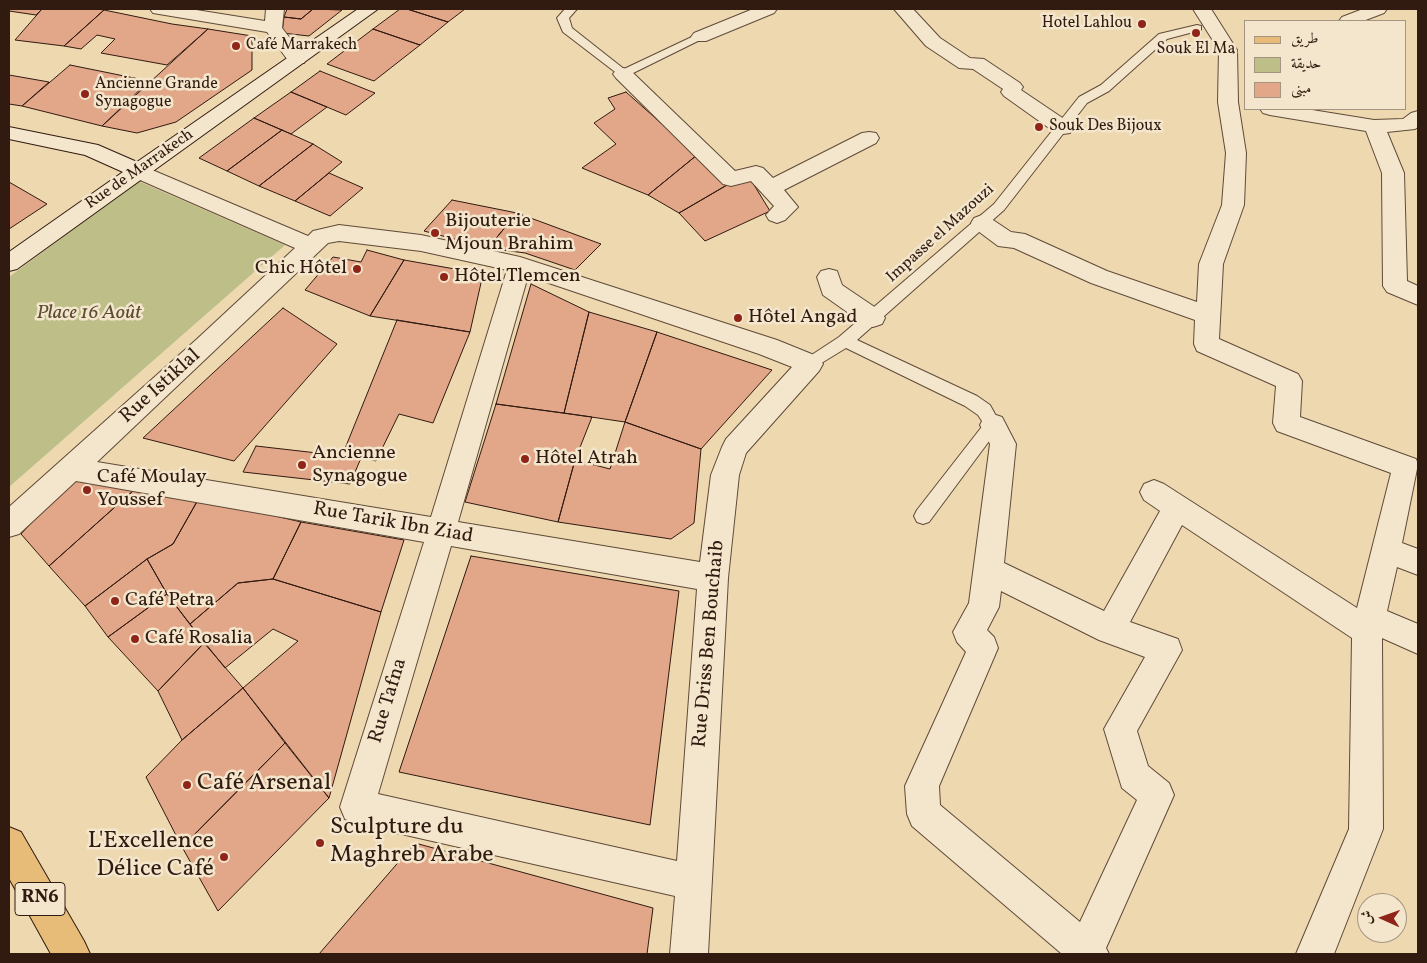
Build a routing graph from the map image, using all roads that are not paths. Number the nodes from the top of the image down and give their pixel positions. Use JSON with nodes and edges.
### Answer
{"nodes":[{"id":1,"x":159,"y":9,"type":"edge"},
{"id":2,"x":274,"y":9,"type":"edge"},
{"id":3,"x":368,"y":9,"type":"edge"},
{"id":4,"x":571,"y":9,"type":"edge"},
{"id":5,"x":768,"y":9,"type":"edge"},
{"id":6,"x":903,"y":9,"type":"edge"},
{"id":7,"x":1202,"y":9,"type":"edge"},
{"id":8,"x":1378,"y":9,"type":"edge"},
{"id":9,"x":1350,"y":20,"type":"edge"},
{"id":10,"x":1213,"y":25,"type":"junction"},
{"id":11,"x":273,"y":28,"type":"junction"},
{"id":12,"x":700,"y":37,"type":"joint"},
{"id":13,"x":297,"y":59,"type":"junction"},
{"id":14,"x":623,"y":74,"type":"junction"},
{"id":15,"x":1237,"y":103,"type":"edge"},
{"id":16,"x":1276,"y":110,"type":"edge"},
{"id":17,"x":1418,"y":117,"type":"edge"},
{"id":18,"x":1374,"y":126,"type":"junction"},
{"id":19,"x":1063,"y":128,"type":"junction"},
{"id":20,"x":9,"y":133,"type":"edge"},
{"id":21,"x":868,"y":138,"type":"dead end"},
{"id":22,"x":138,"y":171,"type":"junction"},
{"id":23,"x":770,"y":188,"type":"junction"},
{"id":24,"x":776,"y":215,"type":"dead end"},
{"id":25,"x":982,"y":223,"type":"junction"},
{"id":26,"x":310,"y":246,"type":"junction"},
{"id":27,"x":9,"y":263,"type":"edge"},
{"id":28,"x":520,"y":265,"type":"junction"},
{"id":29,"x":829,"y":277,"type":"dead end"},
{"id":30,"x":1418,"y":296,"type":"edge"},
{"id":31,"x":1208,"y":315,"type":"junction"},
{"id":32,"x":872,"y":318,"type":"junction"},
{"id":33,"x":845,"y":341,"type":"junction"},
{"id":34,"x":810,"y":364,"type":"junction"},
{"id":35,"x":993,"y":425,"type":"junction"},
{"id":36,"x":72,"y":469,"type":"junction"},
{"id":37,"x":1411,"y":481,"type":"edge"},
{"id":38,"x":923,"y":516,"type":"dead end"},
{"id":39,"x":9,"y":525,"type":"edge"},
{"id":40,"x":442,"y":532,"type":"junction"},
{"id":41,"x":1386,"y":550,"type":"junction"},
{"id":42,"x":1418,"y":562,"type":"edge"},
{"id":43,"x":989,"y":570,"type":"junction"},
{"id":44,"x":714,"y":578,"type":"junction"},
{"id":45,"x":1369,"y":625,"type":"junction"},
{"id":46,"x":1110,"y":630,"type":"junction"},
{"id":47,"x":1418,"y":639,"type":"edge"},
{"id":48,"x":9,"y":844,"type":"edge"},
{"id":49,"x":693,"y":882,"type":"junction"},
{"id":50,"x":1088,"y":953,"type":"edge"},
{"id":51,"x":71,"y":954,"type":"edge"},
{"id":52,"x":689,"y":954,"type":"edge"},
{"id":53,"x":1315,"y":954,"type":"edge"}],
"edges":[{"from":1,"to":11,"type":"street"},
{"from":2,"to":11,"type":"street"},
{"from":3,"to":13,"type":"street","name":"Rue de Marrakech"},
{"from":4,"to":14,"type":"lane"},
{"from":5,"to":12,"type":"street"},
{"from":6,"to":19,"type":"street"},
{"from":7,"to":10,"type":"street"},
{"from":8,"to":9,"type":"street"},
{"from":10,"to":15,"type":"street"},
{"from":10,"to":19,"type":"lane","name":"Impasse el Mazouzi"},
{"from":11,"to":13,"type":"street"},
{"from":12,"to":14,"type":"lane"},
{"from":13,"to":22,"type":"street","name":"Rue de Marrakech"},
{"from":14,"to":23,"type":"street"},
{"from":15,"to":31,"type":"street"},
{"from":16,"to":18,"type":"street"},
{"from":17,"to":18,"type":"street"},
{"from":18,"to":30,"type":"street"},
{"from":19,"to":25,"type":"lane","name":"Impasse el Mazouzi"},
{"from":20,"to":22,"type":"street"},
{"from":21,"to":23,"type":"street"},
{"from":22,"to":26,"type":"street"},
{"from":22,"to":27,"type":"street","name":"Rue de Marrakech"},
{"from":23,"to":24,"type":"street"},
{"from":25,"to":31,"type":"street"},
{"from":25,"to":32,"type":"lane","name":"Impasse el Mazouzi"},
{"from":26,"to":28,"type":"street","name":"Rue Istiklal"},
{"from":26,"to":36,"type":"street","name":"Rue Istiklal"},
{"from":28,"to":34,"type":"street","name":"Rue Istiklal"},
{"from":28,"to":40,"type":"street","name":"Rue Tafna"},
{"from":29,"to":32,"type":"street"},
{"from":31,"to":37,"type":"street"},
{"from":32,"to":33,"type":"lane","name":"Impasse el Mazouzi"},
{"from":33,"to":34,"type":"lane","name":"Impasse el Mazouzi"},
{"from":33,"to":35,"type":"lane"},
{"from":34,"to":44,"type":"street","name":"Rue Driss Ben Bouchaib"},
{"from":35,"to":38,"type":"lane"},
{"from":35,"to":43,"type":"street"},
{"from":36,"to":39,"type":"street","name":"Rue Istiklal"},
{"from":36,"to":40,"type":"street","name":"Rue Tarik Ibn Ziad"},
{"from":37,"to":41,"type":"street"},
{"from":40,"to":44,"type":"street","name":"Rue Tarik Ibn Ziad"},
{"from":40,"to":49,"type":"street","name":"Rue Tafna"},
{"from":41,"to":42,"type":"street"},
{"from":41,"to":45,"type":"street"},
{"from":43,"to":46,"type":"street"},
{"from":43,"to":50,"type":"street"},
{"from":44,"to":49,"type":"street","name":"Rue Driss Ben Bouchaib"},
{"from":45,"to":46,"type":"street"},
{"from":45,"to":47,"type":"street"},
{"from":45,"to":53,"type":"street"},
{"from":46,"to":50,"type":"street"},
{"from":48,"to":51,"type":"main road","number":"RN6"},
{"from":49,"to":52,"type":"street","name":"Rue Driss Ben Bouchaib"}]}
